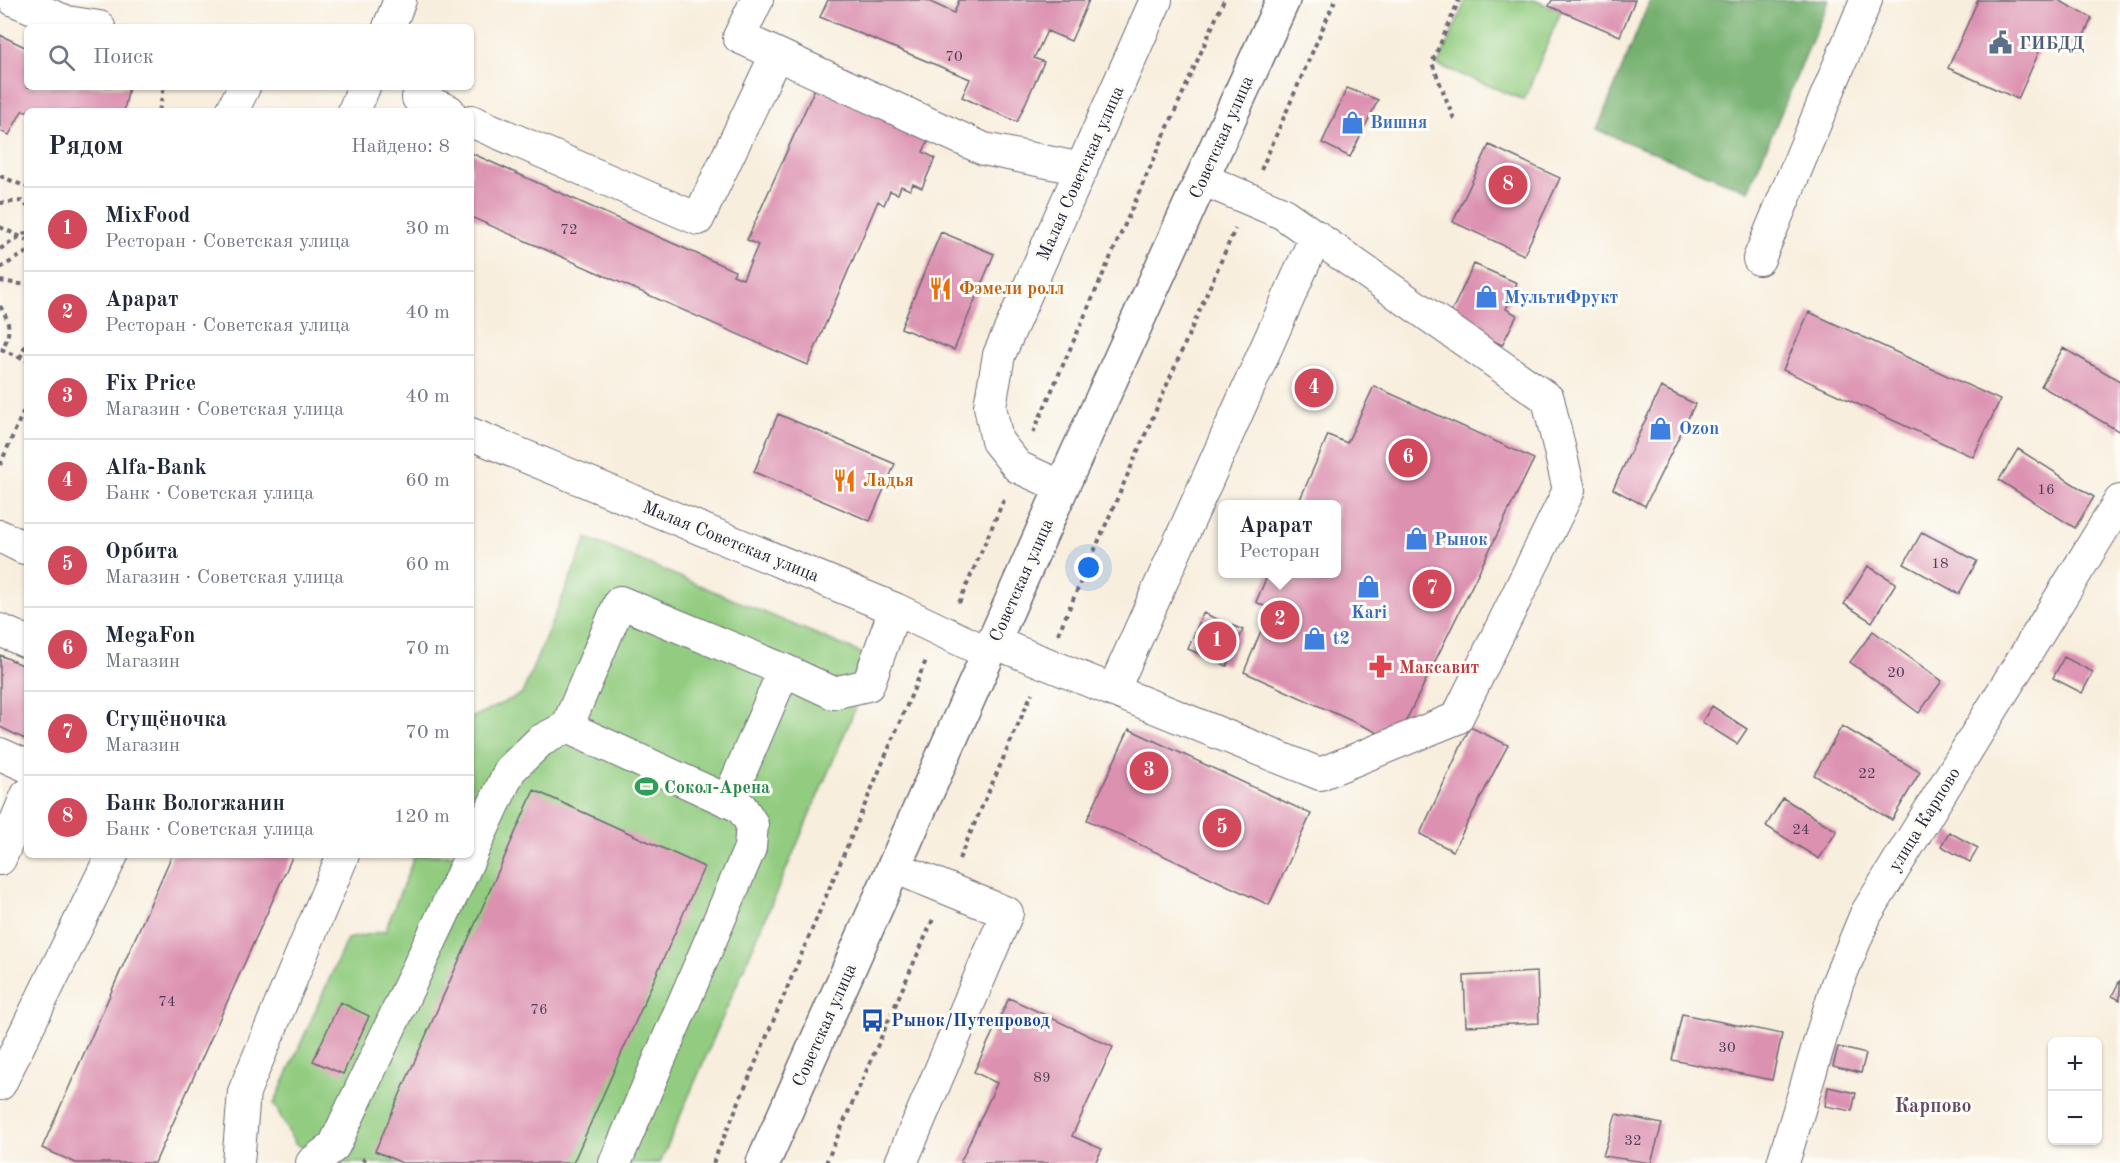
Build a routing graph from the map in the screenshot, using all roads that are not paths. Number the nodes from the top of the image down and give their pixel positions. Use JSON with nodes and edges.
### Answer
{"nodes":[{"id":1,"x":14,"y":0,"type":"edge"},
{"id":2,"x":400,"y":0,"type":"edge"},
{"id":3,"x":757,"y":0,"type":"edge"},
{"id":4,"x":1156,"y":0,"type":"edge"},
{"id":5,"x":1283,"y":0,"type":"edge"},
{"id":6,"x":1866,"y":0,"type":"edge"},
{"id":7,"x":80,"y":24,"type":"edge"},
{"id":8,"x":390,"y":24,"type":"edge"},
{"id":9,"x":776,"y":55,"type":"junction"},
{"id":10,"x":242,"y":90,"type":"edge"},
{"id":11,"x":363,"y":90,"type":"edge"},
{"id":12,"x":418,"y":98,"type":"dead end"},
{"id":13,"x":234,"y":108,"type":"edge"},
{"id":14,"x":355,"y":108,"type":"edge"},
{"id":15,"x":442,"y":108,"type":"edge"},
{"id":16,"x":474,"y":122,"type":"edge"},
{"id":17,"x":1082,"y":169,"type":"junction"},
{"id":18,"x":1202,"y":179,"type":"junction"},
{"id":19,"x":1317,"y":236,"type":"junction"},
{"id":20,"x":1759,"y":259,"type":"dead end"},
{"id":21,"x":474,"y":435,"type":"edge"},
{"id":22,"x":1062,"y":487,"type":"junction"},
{"id":23,"x":2120,"y":501,"type":"edge"},
{"id":24,"x":0,"y":536,"type":"edge"},
{"id":25,"x":24,"y":548,"type":"edge"},
{"id":26,"x":895,"y":609,"type":"junction"},
{"id":27,"x":0,"y":630,"type":"edge"},
{"id":28,"x":24,"y":641,"type":"edge"},
{"id":29,"x":991,"y":648,"type":"junction"},
{"id":30,"x":784,"y":670,"type":"junction"},
{"id":31,"x":1113,"y":691,"type":"junction"},
{"id":32,"x":567,"y":727,"type":"junction"},
{"id":33,"x":0,"y":754,"type":"edge"},
{"id":34,"x":24,"y":765,"type":"edge"},
{"id":35,"x":728,"y":801,"type":"junction"},
{"id":36,"x":24,"y":802,"type":"edge"},
{"id":37,"x":474,"y":848,"type":"edge"},
{"id":38,"x":110,"y":858,"type":"edge"},
{"id":39,"x":342,"y":858,"type":"edge"},
{"id":40,"x":469,"y":858,"type":"edge"},
{"id":41,"x":0,"y":859,"type":"edge"},
{"id":42,"x":894,"y":867,"type":"junction"},
{"id":43,"x":12,"y":1032,"type":"edge"},
{"id":44,"x":0,"y":1084,"type":"edge"},
{"id":45,"x":241,"y":1162,"type":"edge"},
{"id":46,"x":312,"y":1163,"type":"edge"},
{"id":47,"x":615,"y":1163,"type":"edge"},
{"id":48,"x":763,"y":1163,"type":"edge"},
{"id":49,"x":901,"y":1163,"type":"edge"},
{"id":50,"x":1783,"y":1163,"type":"edge"}],
"edges":[{"from":1,"to":7,"type":"street"},
{"from":2,"to":8,"type":"street"},
{"from":3,"to":9,"type":"street"},
{"from":4,"to":17,"type":"street","name":"Малая Советская улица"},
{"from":5,"to":18,"type":"main road","name":"Советская улица"},
{"from":6,"to":20,"type":"street"},
{"from":9,"to":16,"type":"street"},
{"from":9,"to":17,"type":"street"},
{"from":10,"to":13,"type":"street"},
{"from":11,"to":14,"type":"street"},
{"from":12,"to":15,"type":"street"},
{"from":17,"to":22,"type":"street","name":"Малая Советская улица"},
{"from":18,"to":19,"type":"street","name":"Малая Советская улица"},
{"from":18,"to":22,"type":"main road","name":"Советская улица"},
{"from":19,"to":31,"type":"street"},
{"from":19,"to":31,"type":"street","name":"Малая Советская улица"},
{"from":21,"to":26,"type":"street","name":"Малая Советская улица"},
{"from":22,"to":29,"type":"main road","name":"Советская улица"},
{"from":23,"to":50,"type":"street","name":"улица Карпово"},
{"from":24,"to":25,"type":"street"},
{"from":26,"to":29,"type":"street","name":"Малая Советская улица"},
{"from":26,"to":30,"type":"street"},
{"from":27,"to":28,"type":"street"},
{"from":29,"to":31,"type":"street","name":"Малая Советская улица"},
{"from":29,"to":42,"type":"main road","name":"Советская улица"},
{"from":30,"to":32,"type":"street"},
{"from":30,"to":35,"type":"street"},
{"from":32,"to":35,"type":"street"},
{"from":32,"to":37,"type":"street"},
{"from":33,"to":34,"type":"street"},
{"from":35,"to":47,"type":"street"},
{"from":36,"to":41,"type":"street"},
{"from":38,"to":43,"type":"street"},
{"from":39,"to":45,"type":"street"},
{"from":40,"to":46,"type":"street"},
{"from":42,"to":48,"type":"main road","name":"Советская улица"},
{"from":42,"to":49,"type":"street"},
{"from":43,"to":44,"type":"street"}]}
